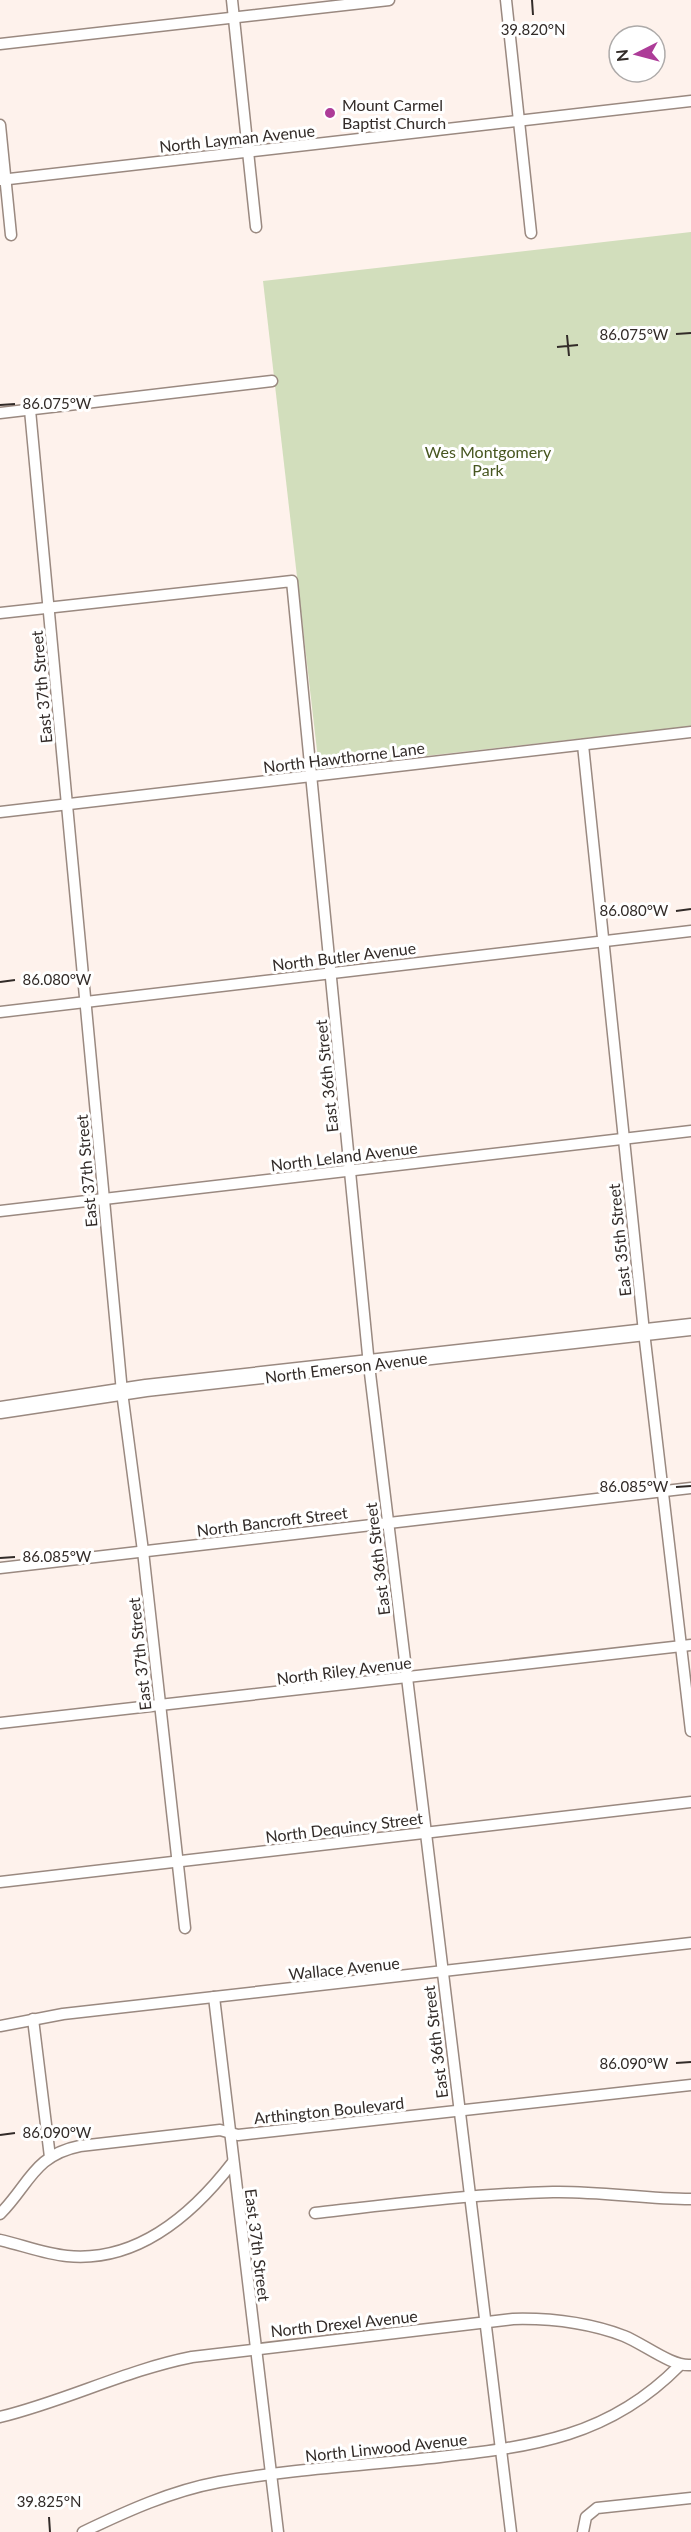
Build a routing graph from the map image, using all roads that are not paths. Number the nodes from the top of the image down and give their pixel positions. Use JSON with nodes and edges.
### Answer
{"nodes":[{"id":1,"x":232,"y":0,"type":"edge"},
{"id":2,"x":388,"y":0,"type":"edge"},
{"id":3,"x":506,"y":0,"type":"edge"},
{"id":4,"x":234,"y":17,"type":"junction"},
{"id":5,"x":0,"y":44,"type":"edge"},
{"id":6,"x":691,"y":101,"type":"edge"},
{"id":7,"x":519,"y":121,"type":"junction"},
{"id":8,"x":0,"y":125,"type":"edge"},
{"id":9,"x":249,"y":151,"type":"junction"},
{"id":10,"x":3,"y":179,"type":"edge"},
{"id":11,"x":256,"y":227,"type":"dead end"},
{"id":12,"x":531,"y":233,"type":"dead end"},
{"id":13,"x":11,"y":235,"type":"dead end"},
{"id":14,"x":272,"y":381,"type":"dead end"},
{"id":15,"x":30,"y":410,"type":"junction"},
{"id":16,"x":0,"y":413,"type":"edge"},
{"id":17,"x":48,"y":607,"type":"junction"},
{"id":18,"x":0,"y":613,"type":"edge"},
{"id":19,"x":691,"y":732,"type":"edge"},
{"id":20,"x":584,"y":744,"type":"junction"},
{"id":21,"x":311,"y":776,"type":"junction"},
{"id":22,"x":67,"y":805,"type":"junction"},
{"id":23,"x":0,"y":812,"type":"edge"},
{"id":24,"x":691,"y":931,"type":"edge"},
{"id":25,"x":604,"y":942,"type":"junction"},
{"id":26,"x":331,"y":973,"type":"junction"},
{"id":27,"x":86,"y":1001,"type":"junction"},
{"id":28,"x":0,"y":1012,"type":"edge"},
{"id":29,"x":691,"y":1131,"type":"edge"},
{"id":30,"x":624,"y":1138,"type":"junction"},
{"id":31,"x":350,"y":1170,"type":"junction"},
{"id":32,"x":103,"y":1200,"type":"junction"},
{"id":33,"x":0,"y":1211,"type":"edge"},
{"id":34,"x":691,"y":1327,"type":"edge"},
{"id":35,"x":644,"y":1332,"type":"junction"},
{"id":36,"x":369,"y":1365,"type":"junction"},
{"id":37,"x":122,"y":1392,"type":"junction"},
{"id":38,"x":1,"y":1414,"type":"edge"},
{"id":39,"x":691,"y":1488,"type":"edge"},
{"id":40,"x":663,"y":1491,"type":"junction"},
{"id":41,"x":388,"y":1523,"type":"junction"},
{"id":42,"x":143,"y":1551,"type":"junction"},
{"id":43,"x":0,"y":1568,"type":"edge"},
{"id":44,"x":686,"y":1646,"type":"edge"},
{"id":45,"x":406,"y":1678,"type":"junction"},
{"id":46,"x":160,"y":1707,"type":"junction"},
{"id":47,"x":0,"y":1723,"type":"edge"},
{"id":48,"x":691,"y":1731,"type":"edge"},
{"id":49,"x":691,"y":1802,"type":"edge"},
{"id":50,"x":425,"y":1833,"type":"junction"},
{"id":51,"x":177,"y":1861,"type":"junction"},
{"id":52,"x":0,"y":1882,"type":"edge"},
{"id":53,"x":185,"y":1928,"type":"dead end"},
{"id":54,"x":691,"y":1943,"type":"edge"},
{"id":55,"x":442,"y":1972,"type":"junction"},
{"id":56,"x":214,"y":1997,"type":"junction"},
{"id":57,"x":33,"y":2019,"type":"junction"},
{"id":58,"x":0,"y":2026,"type":"edge"},
{"id":59,"x":691,"y":2085,"type":"edge"},
{"id":60,"x":458,"y":2111,"type":"junction"},
{"id":61,"x":229,"y":2133,"type":"junction"},
{"id":62,"x":50,"y":2157,"type":"junction"},
{"id":63,"x":233,"y":2162,"type":"junction"},
{"id":64,"x":469,"y":2196,"type":"junction"},
{"id":65,"x":691,"y":2199,"type":"edge"},
{"id":66,"x":315,"y":2213,"type":"dead end"},
{"id":67,"x":0,"y":2214,"type":"edge"},
{"id":68,"x":0,"y":2240,"type":"edge"},
{"id":69,"x":485,"y":2322,"type":"junction"},
{"id":70,"x":256,"y":2348,"type":"junction"},
{"id":71,"x":685,"y":2365,"type":"edge"},
{"id":72,"x":0,"y":2417,"type":"edge"},
{"id":73,"x":500,"y":2450,"type":"junction"},
{"id":74,"x":271,"y":2475,"type":"junction"},
{"id":75,"x":691,"y":2498,"type":"edge"},
{"id":76,"x":83,"y":2532,"type":"edge"},
{"id":77,"x":278,"y":2532,"type":"edge"},
{"id":78,"x":511,"y":2532,"type":"edge"},
{"id":79,"x":583,"y":2532,"type":"edge"}],
"edges":[{"from":1,"to":4,"type":"street"},
{"from":2,"to":4,"type":"street"},
{"from":3,"to":7,"type":"street"},
{"from":4,"to":5,"type":"street"},
{"from":4,"to":9,"type":"street"},
{"from":6,"to":7,"type":"street","name":"North Layman Avenue"},
{"from":7,"to":9,"type":"street","name":"North Layman Avenue"},
{"from":7,"to":12,"type":"street"},
{"from":8,"to":10,"type":"street"},
{"from":9,"to":10,"type":"street","name":"North Layman Avenue"},
{"from":9,"to":11,"type":"street"},
{"from":10,"to":13,"type":"street"},
{"from":14,"to":15,"type":"street"},
{"from":15,"to":16,"type":"street"},
{"from":15,"to":17,"type":"street","name":"East 37th Street"},
{"from":17,"to":18,"type":"street"},
{"from":17,"to":21,"type":"street","name":"East 36th Street"},
{"from":17,"to":22,"type":"street","name":"East 37th Street"},
{"from":19,"to":20,"type":"street","name":"North Hawthorne Lane"},
{"from":20,"to":21,"type":"street","name":"North Hawthorne Lane"},
{"from":20,"to":25,"type":"street","name":"East 35th Street"},
{"from":21,"to":22,"type":"street","name":"North Hawthorne Lane"},
{"from":21,"to":26,"type":"street","name":"East 36th Street"},
{"from":22,"to":23,"type":"street","name":"North Hawthorne Lane"},
{"from":22,"to":27,"type":"street","name":"East 37th Street"},
{"from":24,"to":25,"type":"street","name":"North Butler Avenue"},
{"from":25,"to":26,"type":"street","name":"North Butler Avenue"},
{"from":25,"to":30,"type":"street","name":"East 35th Street"},
{"from":26,"to":27,"type":"street","name":"North Butler Avenue"},
{"from":26,"to":31,"type":"street","name":"East 36th Street"},
{"from":27,"to":28,"type":"street","name":"North Butler Avenue"},
{"from":27,"to":32,"type":"street","name":"East 37th Street"},
{"from":29,"to":30,"type":"street","name":"North Leland Avenue"},
{"from":30,"to":31,"type":"street","name":"North Leland Avenue"},
{"from":30,"to":35,"type":"street","name":"East 35th Street"},
{"from":31,"to":32,"type":"street","name":"North Leland Avenue"},
{"from":31,"to":36,"type":"street","name":"East 36th Street"},
{"from":32,"to":33,"type":"street","name":"North Leland Avenue"},
{"from":32,"to":37,"type":"street","name":"East 37th Street"},
{"from":34,"to":35,"type":"main road","name":"North Emerson Avenue"},
{"from":35,"to":36,"type":"main road","name":"North Emerson Avenue"},
{"from":35,"to":40,"type":"street","name":"East 35th Street"},
{"from":36,"to":37,"type":"main road","name":"North Emerson Avenue"},
{"from":36,"to":41,"type":"street","name":"East 36th Street"},
{"from":37,"to":38,"type":"main road","name":"North Emerson Avenue"},
{"from":37,"to":42,"type":"street","name":"East 37th Street"},
{"from":39,"to":40,"type":"street","name":"North Bancroft Street"},
{"from":40,"to":41,"type":"street","name":"North Bancroft Street"},
{"from":40,"to":44,"type":"street","name":"East 35th Street"},
{"from":41,"to":42,"type":"street","name":"North Bancroft Street"},
{"from":41,"to":45,"type":"street","name":"East 36th Street"},
{"from":42,"to":43,"type":"street","name":"North Bancroft Street"},
{"from":42,"to":46,"type":"street","name":"East 37th Street"},
{"from":44,"to":45,"type":"street","name":"North Riley Avenue"},
{"from":44,"to":48,"type":"street","name":"East 35th Street"},
{"from":45,"to":46,"type":"street","name":"North Riley Avenue"},
{"from":45,"to":50,"type":"street","name":"East 36th Street"},
{"from":46,"to":47,"type":"street","name":"North Riley Avenue"},
{"from":46,"to":51,"type":"street","name":"East 37th Street"},
{"from":49,"to":50,"type":"street","name":"North Dequincy Street"},
{"from":50,"to":51,"type":"street","name":"North Dequincy Street"},
{"from":50,"to":55,"type":"street","name":"East 36th Street"},
{"from":51,"to":52,"type":"street","name":"North Dequincy Street"},
{"from":51,"to":53,"type":"street","name":"East 37th Street"},
{"from":54,"to":55,"type":"street","name":"Wallace Avenue"},
{"from":55,"to":56,"type":"street","name":"Wallace Avenue"},
{"from":55,"to":60,"type":"street","name":"East 36th Street"},
{"from":56,"to":57,"type":"street","name":"Wallace Avenue"},
{"from":56,"to":61,"type":"street","name":"East 37th Street"},
{"from":57,"to":58,"type":"street","name":"Wallace Avenue"},
{"from":57,"to":62,"type":"street"},
{"from":59,"to":60,"type":"street","name":"Arthington Boulevard"},
{"from":60,"to":61,"type":"street","name":"Arthington Boulevard"},
{"from":60,"to":64,"type":"street","name":"East 36th Street"},
{"from":61,"to":62,"type":"street","name":"Arthington Boulevard"},
{"from":61,"to":63,"type":"street","name":"East 37th Street"},
{"from":62,"to":67,"type":"street","name":"Arthington Boulevard"},
{"from":63,"to":68,"type":"street"},
{"from":63,"to":70,"type":"street","name":"East 37th Street"},
{"from":64,"to":65,"type":"street"},
{"from":64,"to":66,"type":"street"},
{"from":64,"to":69,"type":"street","name":"East 36th Street"},
{"from":69,"to":70,"type":"street","name":"North Drexel Avenue"},
{"from":69,"to":71,"type":"street","name":"North Drexel Avenue"},
{"from":69,"to":73,"type":"street","name":"East 36th Street"},
{"from":70,"to":72,"type":"street","name":"North Drexel Avenue"},
{"from":70,"to":74,"type":"street","name":"East 37th Street"},
{"from":71,"to":73,"type":"street","name":"North Linwood Avenue"},
{"from":73,"to":74,"type":"street","name":"North Linwood Avenue"},
{"from":73,"to":78,"type":"street","name":"East 36th Street"},
{"from":74,"to":76,"type":"street","name":"North Linwood Avenue"},
{"from":74,"to":77,"type":"street","name":"East 37th Street"},
{"from":75,"to":79,"type":"street"}]}
